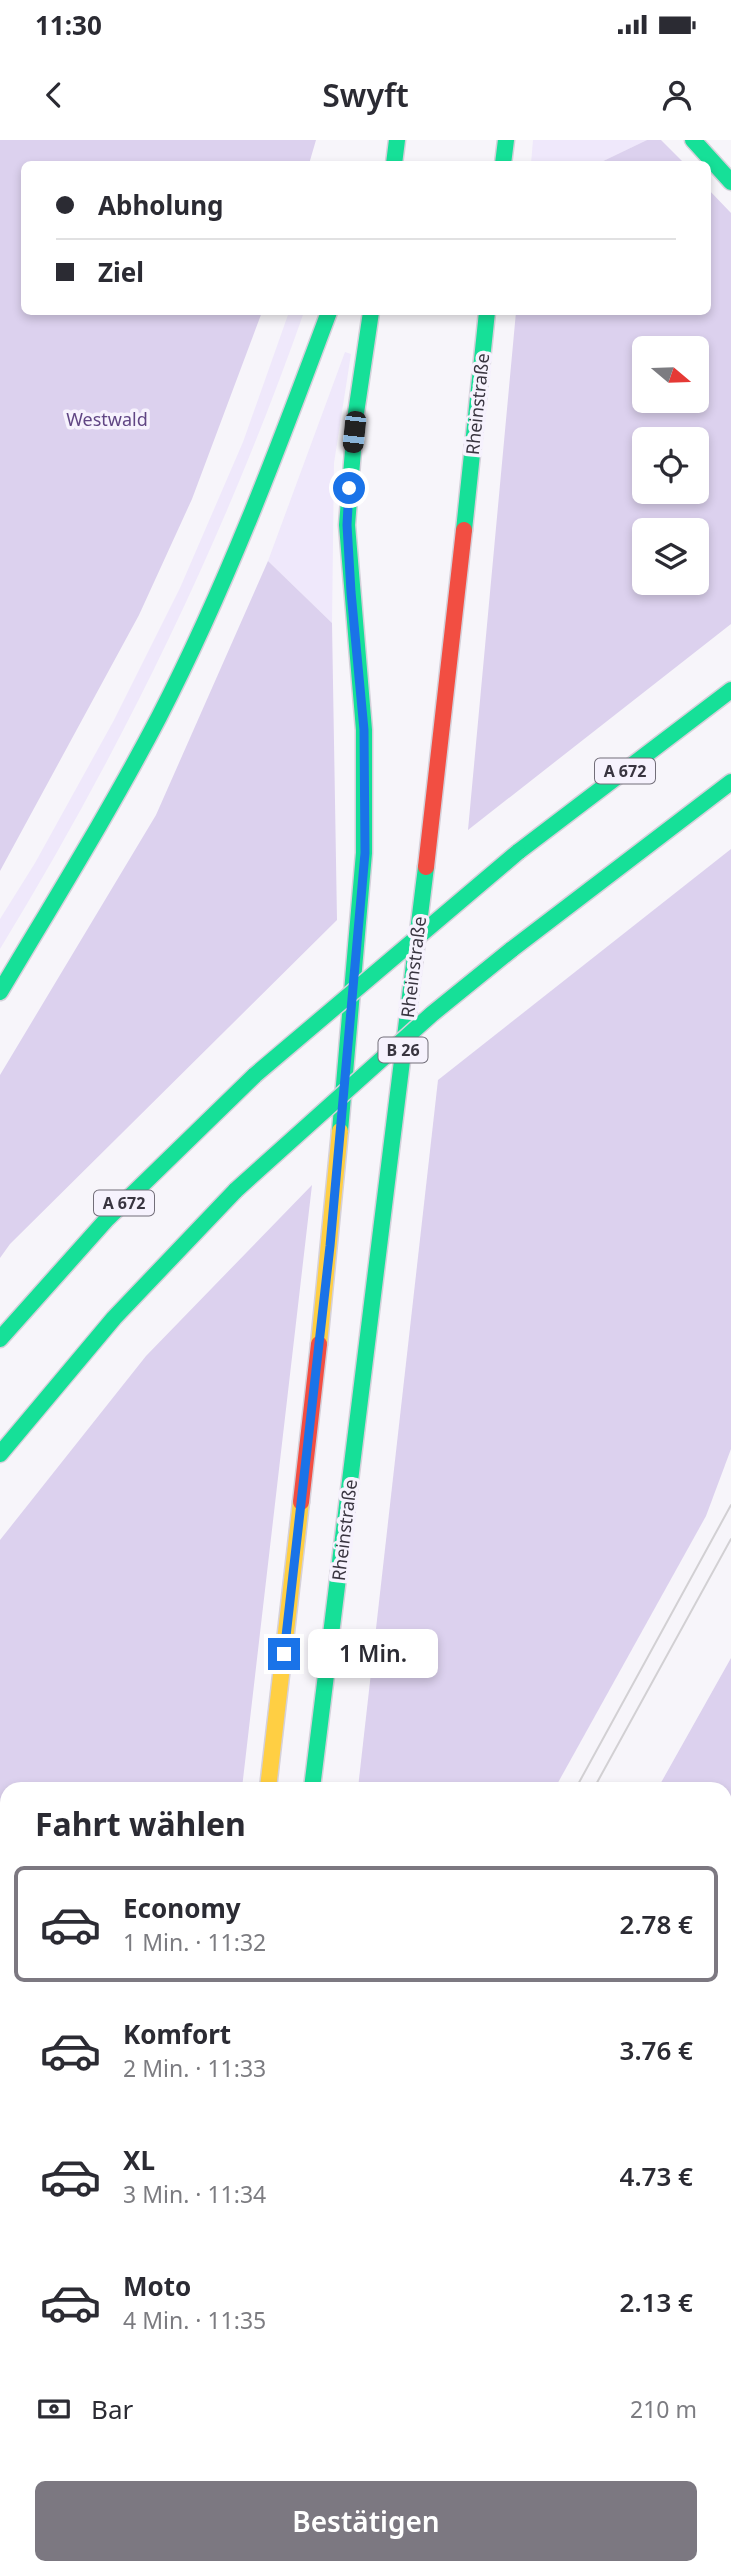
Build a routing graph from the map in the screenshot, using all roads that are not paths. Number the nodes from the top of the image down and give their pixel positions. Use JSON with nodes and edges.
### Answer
{"nodes":[{"id":1,"x":397,"y":140,"type":"edge"},
{"id":2,"x":506,"y":140,"type":"edge"},
{"id":3,"x":693,"y":140,"type":"edge"},
{"id":4,"x":394,"y":161,"type":"edge"},
{"id":5,"x":503,"y":161,"type":"edge"},
{"id":6,"x":731,"y":182,"type":"edge"},
{"id":7,"x":328,"y":315,"type":"edge"},
{"id":8,"x":371,"y":315,"type":"edge"},
{"id":9,"x":487,"y":315,"type":"edge"},
{"id":10,"x":731,"y":690,"type":"edge"},
{"id":11,"x":731,"y":782,"type":"edge"},
{"id":12,"x":0,"y":992,"type":"edge"},
{"id":13,"x":0,"y":1339,"type":"edge"},
{"id":14,"x":0,"y":1454,"type":"edge"},
{"id":15,"x":269,"y":1782,"type":"edge"},
{"id":16,"x":313,"y":1782,"type":"edge"}],
"edges":[{"from":1,"to":4,"type":"main road"},
{"from":2,"to":5,"type":"main road"},
{"from":3,"to":6,"type":"main road"},
{"from":7,"to":12,"type":"main road"},
{"from":8,"to":15,"type":"main road"},
{"from":9,"to":16,"type":"main road","name":"Rheinstraße","number":"B 26"},
{"from":10,"to":13,"type":"main road","number":"A 672","bridge":true},
{"from":11,"to":14,"type":"main road","bridge":true}]}
